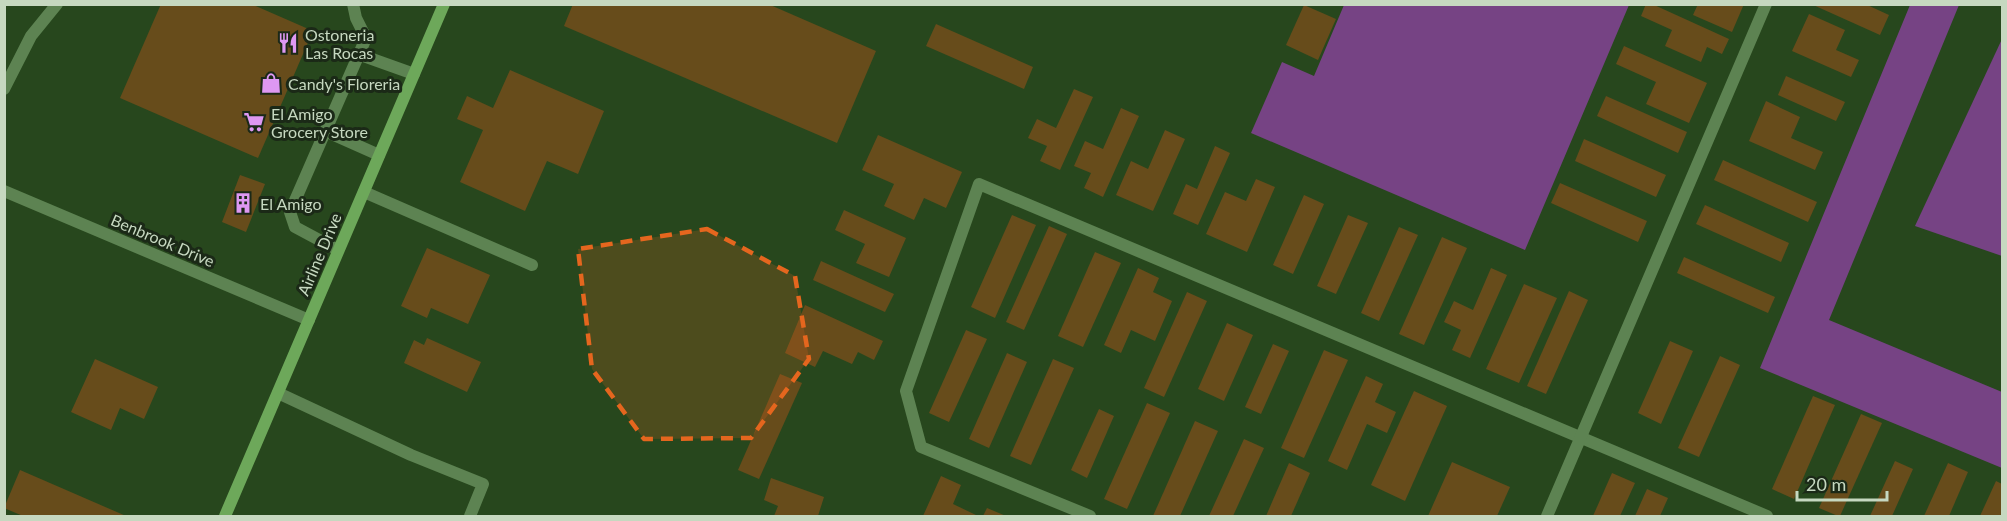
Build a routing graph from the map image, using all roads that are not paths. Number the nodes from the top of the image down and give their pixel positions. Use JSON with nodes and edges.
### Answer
{"nodes":[{"id":1,"x":57,"y":4,"type":"edge"},
{"id":2,"x":353,"y":4,"type":"edge"},
{"id":3,"x":444,"y":4,"type":"edge"},
{"id":4,"x":1766,"y":4,"type":"edge"},
{"id":5,"x":358,"y":54,"type":"junction"},
{"id":6,"x":414,"y":74,"type":"junction"},
{"id":7,"x":4,"y":89,"type":"edge"},
{"id":8,"x":325,"y":131,"type":"junction"},
{"id":9,"x":380,"y":155,"type":"junction"},
{"id":10,"x":4,"y":190,"type":"edge"},
{"id":11,"x":364,"y":192,"type":"junction"},
{"id":12,"x":338,"y":250,"type":"junction"},
{"id":13,"x":532,"y":266,"type":"dead end"},
{"id":14,"x":309,"y":320,"type":"junction"},
{"id":15,"x":278,"y":393,"type":"junction"},
{"id":16,"x":1580,"y":437,"type":"junction"},
{"id":17,"x":225,"y":516,"type":"edge"},
{"id":18,"x":470,"y":516,"type":"edge"},
{"id":19,"x":1090,"y":516,"type":"edge"},
{"id":20,"x":1547,"y":516,"type":"edge"},
{"id":21,"x":1767,"y":516,"type":"edge"}],
"edges":[{"from":1,"to":7,"type":"street"},
{"from":2,"to":5,"type":"street"},
{"from":3,"to":6,"type":"main road","name":"Airline Drive"},
{"from":4,"to":16,"type":"street"},
{"from":5,"to":6,"type":"street"},
{"from":5,"to":8,"type":"street"},
{"from":6,"to":9,"type":"main road","name":"Airline Drive"},
{"from":8,"to":9,"type":"street"},
{"from":8,"to":12,"type":"street"},
{"from":9,"to":11,"type":"main road","name":"Airline Drive"},
{"from":10,"to":14,"type":"street","name":"Benbrook Drive"},
{"from":11,"to":12,"type":"main road","name":"Airline Drive"},
{"from":11,"to":13,"type":"street"},
{"from":12,"to":14,"type":"main road","name":"Airline Drive"},
{"from":14,"to":15,"type":"main road","name":"Airline Drive"},
{"from":15,"to":17,"type":"main road","name":"Airline Drive"},
{"from":15,"to":18,"type":"street"},
{"from":16,"to":19,"type":"street"},
{"from":16,"to":20,"type":"street"},
{"from":16,"to":21,"type":"street"}]}
